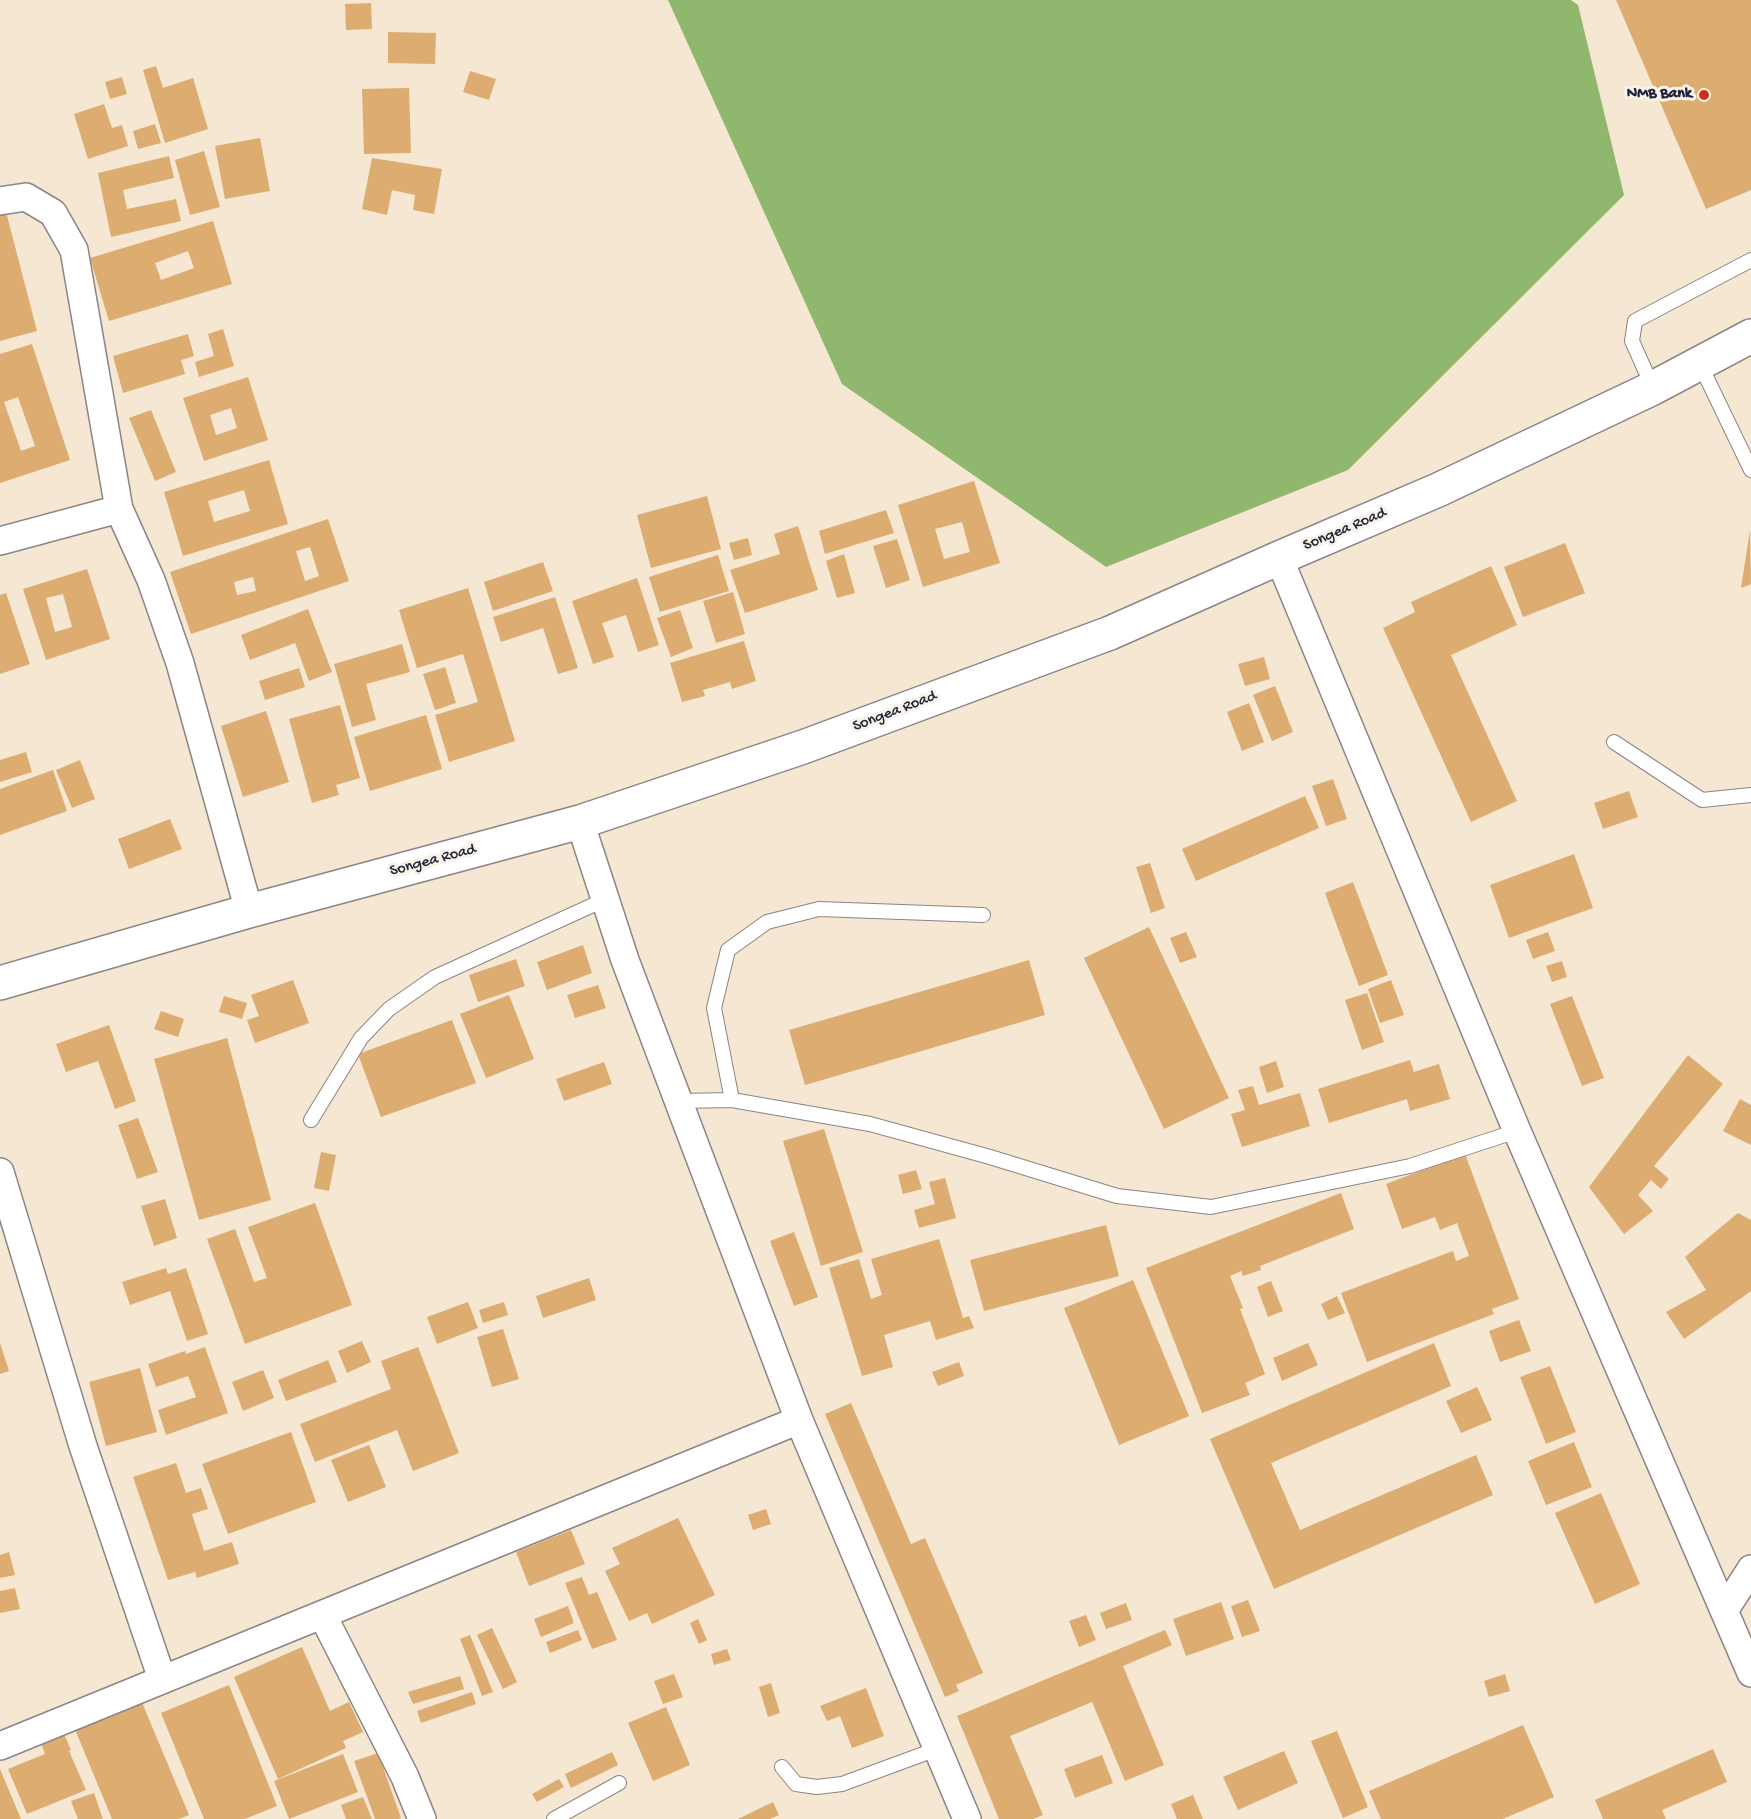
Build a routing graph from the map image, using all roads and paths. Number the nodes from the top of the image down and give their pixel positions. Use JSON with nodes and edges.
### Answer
{"nodes":[{"id":1,"x":0,"y":201,"type":"edge"},
{"id":2,"x":1751,"y":260,"type":"edge"},
{"id":3,"x":1751,"y":336,"type":"edge"},
{"id":4,"x":1700,"y":364,"type":"junction"},
{"id":5,"x":1653,"y":388,"type":"junction"},
{"id":6,"x":1751,"y":470,"type":"edge"},
{"id":7,"x":119,"y":509,"type":"junction"},
{"id":8,"x":0,"y":541,"type":"edge"},
{"id":9,"x":1279,"y":558,"type":"junction"},
{"id":10,"x":1614,"y":742,"type":"dead end"},
{"id":11,"x":1751,"y":795,"type":"edge"},
{"id":12,"x":580,"y":822,"type":"junction"},
{"id":13,"x":604,"y":900,"type":"junction"},
{"id":14,"x":249,"y":911,"type":"junction"},
{"id":15,"x":983,"y":915,"type":"dead end"},
{"id":16,"x":0,"y":983,"type":"edge"},
{"id":17,"x":732,"y":1100,"type":"junction"},
{"id":18,"x":680,"y":1101,"type":"junction"},
{"id":19,"x":311,"y":1120,"type":"dead end"},
{"id":20,"x":1517,"y":1131,"type":"junction"},
{"id":21,"x":0,"y":1172,"type":"edge"},
{"id":22,"x":799,"y":1420,"type":"junction"},
{"id":23,"x":1751,"y":1569,"type":"edge"},
{"id":24,"x":1724,"y":1611,"type":"junction"},
{"id":25,"x":323,"y":1616,"type":"junction"},
{"id":26,"x":1751,"y":1673,"type":"edge"},
{"id":27,"x":162,"y":1679,"type":"junction"},
{"id":28,"x":0,"y":1746,"type":"edge"},
{"id":29,"x":937,"y":1749,"type":"junction"},
{"id":30,"x":782,"y":1767,"type":"dead end"},
{"id":31,"x":620,"y":1783,"type":"dead end"},
{"id":32,"x":422,"y":1819,"type":"edge"},
{"id":33,"x":554,"y":1819,"type":"edge"},
{"id":34,"x":967,"y":1819,"type":"edge"}],
"edges":[{"from":1,"to":7,"type":"street"},
{"from":2,"to":5,"type":"lane"},
{"from":3,"to":4,"type":"highway","name":"Songea Road"},
{"from":4,"to":5,"type":"highway","name":"Songea Road"},
{"from":4,"to":6,"type":"lane"},
{"from":5,"to":9,"type":"highway","name":"Songea Road"},
{"from":7,"to":8,"type":"street"},
{"from":7,"to":14,"type":"street"},
{"from":9,"to":12,"type":"highway","name":"Songea Road"},
{"from":9,"to":20,"type":"street"},
{"from":10,"to":11,"type":"lane"},
{"from":12,"to":13,"type":"street"},
{"from":12,"to":14,"type":"highway","name":"Songea Road"},
{"from":13,"to":18,"type":"street"},
{"from":13,"to":19,"type":"lane"},
{"from":14,"to":16,"type":"highway","name":"Songea Road"},
{"from":15,"to":17,"type":"lane"},
{"from":17,"to":18,"type":"lane"},
{"from":17,"to":20,"type":"lane"},
{"from":18,"to":22,"type":"street"},
{"from":20,"to":24,"type":"street"},
{"from":21,"to":27,"type":"street"},
{"from":22,"to":25,"type":"street"},
{"from":22,"to":29,"type":"street"},
{"from":23,"to":24,"type":"street"},
{"from":24,"to":26,"type":"street"},
{"from":25,"to":27,"type":"street"},
{"from":25,"to":32,"type":"street"},
{"from":27,"to":28,"type":"street"},
{"from":29,"to":30,"type":"lane"},
{"from":29,"to":34,"type":"street"},
{"from":31,"to":33,"type":"lane"}]}
